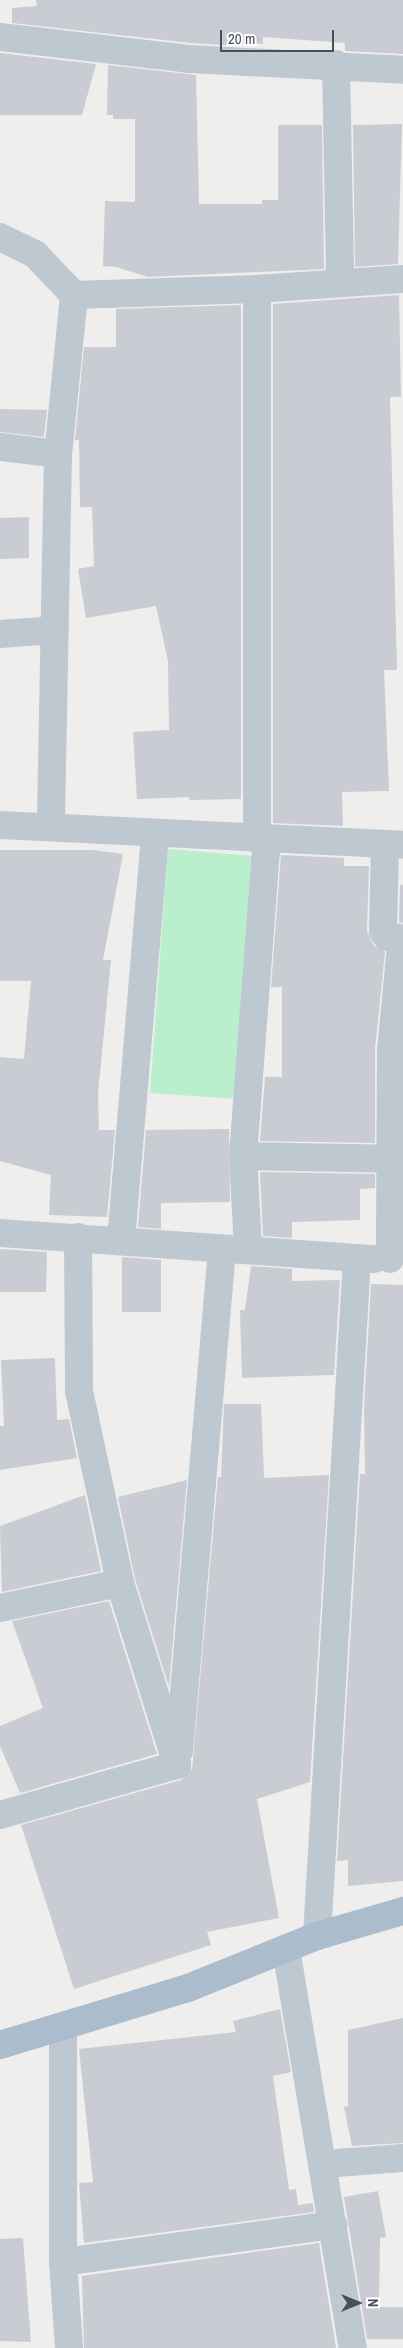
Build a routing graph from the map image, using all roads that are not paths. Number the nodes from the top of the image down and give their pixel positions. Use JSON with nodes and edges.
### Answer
{"nodes":[{"id":1,"x":0,"y":37,"type":"edge"},
{"id":2,"x":336,"y":64,"type":"junction"},
{"id":3,"x":403,"y":70,"type":"edge"},
{"id":4,"x":0,"y":237,"type":"edge"},
{"id":5,"x":403,"y":279,"type":"edge"},
{"id":6,"x":340,"y":282,"type":"junction"},
{"id":7,"x":257,"y":290,"type":"junction"},
{"id":8,"x":74,"y":295,"type":"junction"},
{"id":9,"x":0,"y":447,"type":"edge"},
{"id":10,"x":58,"y":454,"type":"junction"},
{"id":11,"x":55,"y":630,"type":"junction"},
{"id":12,"x":0,"y":634,"type":"edge"},
{"id":13,"x":0,"y":825,"type":"edge"},
{"id":14,"x":50,"y":825,"type":"junction"},
{"id":15,"x":156,"y":834,"type":"junction"},
{"id":16,"x":262,"y":838,"type":"junction"},
{"id":17,"x":394,"y":845,"type":"edge"},
{"id":18,"x":243,"y":1156,"type":"junction"},
{"id":19,"x":397,"y":1158,"type":"edge"},
{"id":20,"x":0,"y":1233,"type":"edge"},
{"id":21,"x":78,"y":1237,"type":"junction"},
{"id":22,"x":121,"y":1241,"type":"junction"},
{"id":23,"x":235,"y":1250,"type":"junction"},
{"id":24,"x":357,"y":1258,"type":"junction"},
{"id":25,"x":396,"y":1259,"type":"edge"},
{"id":26,"x":120,"y":1583,"type":"junction"},
{"id":27,"x":0,"y":1608,"type":"edge"},
{"id":28,"x":178,"y":1765,"type":"junction"},
{"id":29,"x":0,"y":1815,"type":"edge"},
{"id":30,"x":403,"y":1911,"type":"edge"},
{"id":31,"x":317,"y":1936,"type":"junction"},
{"id":32,"x":286,"y":1949,"type":"junction"},
{"id":33,"x":63,"y":2027,"type":"junction"},
{"id":34,"x":0,"y":2044,"type":"edge"},
{"id":35,"x":0,"y":2054,"type":"edge"},
{"id":36,"x":403,"y":2158,"type":"edge"},
{"id":37,"x":324,"y":2164,"type":"junction"},
{"id":38,"x":333,"y":2226,"type":"junction"},
{"id":39,"x":63,"y":2262,"type":"junction"},
{"id":40,"x":69,"y":2348,"type":"edge"},
{"id":41,"x":353,"y":2348,"type":"edge"}],
"edges":[{"from":1,"to":2,"type":"street"},
{"from":2,"to":3,"type":"street"},
{"from":2,"to":6,"type":"street"},
{"from":4,"to":8,"type":"street"},
{"from":5,"to":6,"type":"street"},
{"from":6,"to":7,"type":"street"},
{"from":7,"to":8,"type":"street"},
{"from":7,"to":16,"type":"street"},
{"from":8,"to":10,"type":"street"},
{"from":9,"to":10,"type":"street"},
{"from":10,"to":11,"type":"street"},
{"from":11,"to":12,"type":"street"},
{"from":11,"to":14,"type":"street"},
{"from":13,"to":14,"type":"street"},
{"from":14,"to":15,"type":"street"},
{"from":15,"to":16,"type":"street"},
{"from":15,"to":22,"type":"street"},
{"from":16,"to":17,"type":"street"},
{"from":16,"to":18,"type":"street"},
{"from":17,"to":19,"type":"street"},
{"from":18,"to":19,"type":"street"},
{"from":18,"to":23,"type":"street"},
{"from":19,"to":25,"type":"street"},
{"from":20,"to":21,"type":"street"},
{"from":21,"to":22,"type":"street"},
{"from":21,"to":26,"type":"street"},
{"from":22,"to":23,"type":"street"},
{"from":23,"to":24,"type":"street"},
{"from":23,"to":28,"type":"street"},
{"from":24,"to":25,"type":"street"},
{"from":24,"to":31,"type":"street"},
{"from":26,"to":27,"type":"street"},
{"from":26,"to":28,"type":"street"},
{"from":28,"to":29,"type":"street"},
{"from":30,"to":31,"type":"main road"},
{"from":31,"to":32,"type":"main road"},
{"from":32,"to":33,"type":"main road"},
{"from":32,"to":37,"type":"street"},
{"from":33,"to":34,"type":"main road"},
{"from":33,"to":35,"type":"main road"},
{"from":33,"to":39,"type":"street"},
{"from":36,"to":37,"type":"street"},
{"from":37,"to":38,"type":"street"},
{"from":38,"to":39,"type":"street"},
{"from":38,"to":41,"type":"street"},
{"from":39,"to":40,"type":"street"}]}
